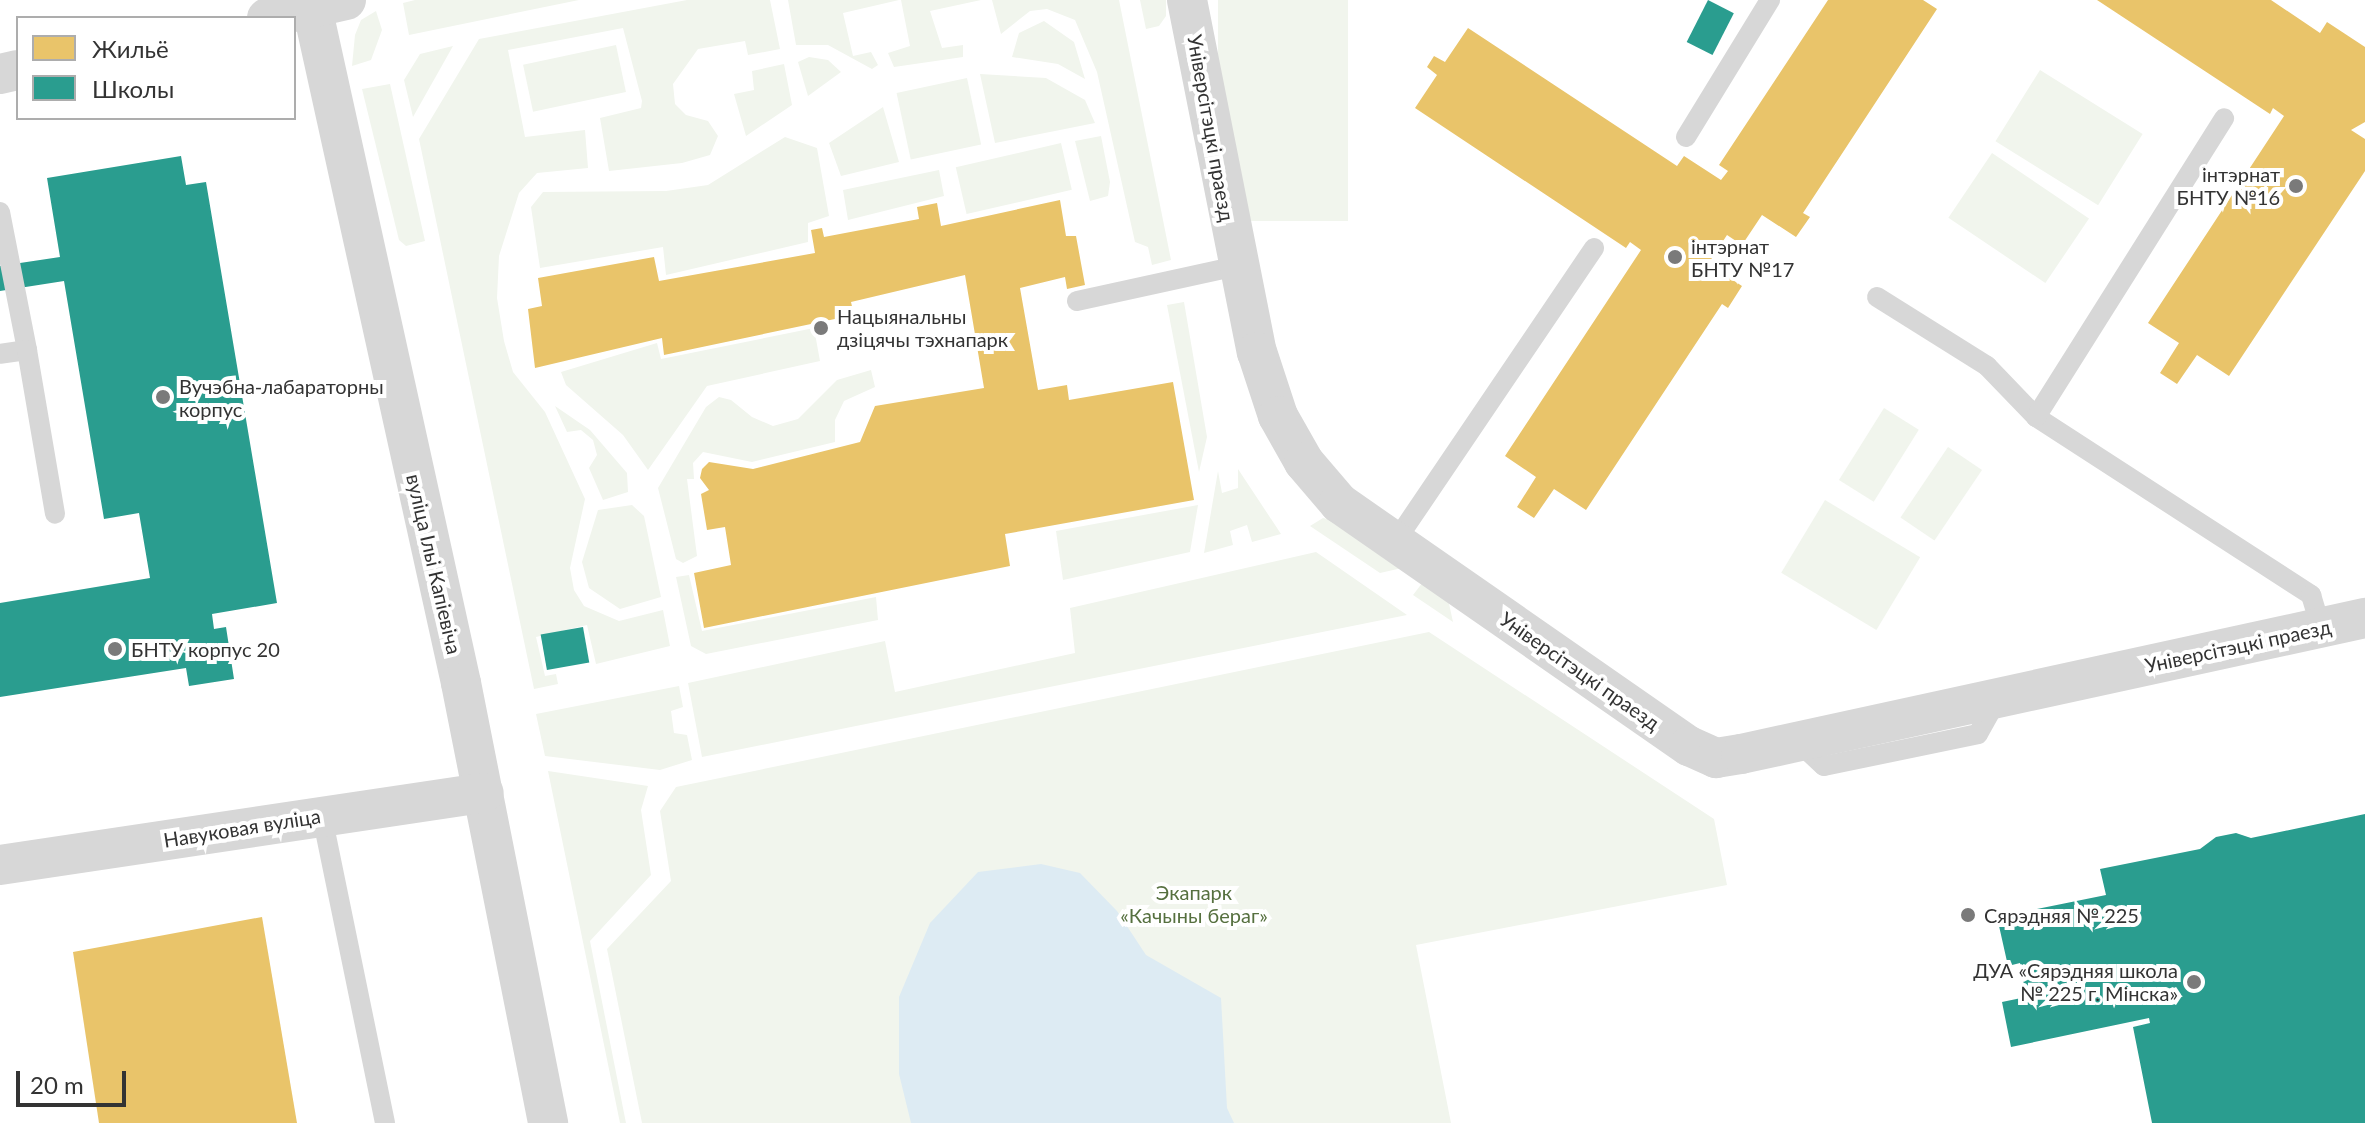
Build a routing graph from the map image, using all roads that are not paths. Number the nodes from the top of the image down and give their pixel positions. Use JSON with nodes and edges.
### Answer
{"nodes":[{"id":1,"x":1187,"y":0,"type":"edge"},
{"id":2,"x":1770,"y":0,"type":"edge"},
{"id":3,"x":329,"y":4,"type":"edge"},
{"id":4,"x":276,"y":16,"type":"edge"},
{"id":5,"x":2224,"y":118,"type":"dead end"},
{"id":6,"x":1686,"y":137,"type":"dead end"},
{"id":7,"x":0,"y":212,"type":"edge"},
{"id":8,"x":1594,"y":248,"type":"dead end"},
{"id":9,"x":1238,"y":266,"type":"junction"},
{"id":10,"x":1877,"y":297,"type":"dead end"},
{"id":11,"x":1077,"y":301,"type":"dead end"},
{"id":12,"x":27,"y":350,"type":"junction"},
{"id":13,"x":0,"y":354,"type":"edge"},
{"id":14,"x":2036,"y":417,"type":"junction"},
{"id":15,"x":55,"y":514,"type":"dead end"},
{"id":16,"x":1395,"y":542,"type":"junction"},
{"id":17,"x":2365,"y":618,"type":"edge"},
{"id":18,"x":2321,"y":628,"type":"junction"},
{"id":19,"x":484,"y":793,"type":"junction"},
{"id":20,"x":322,"y":816,"type":"junction"},
{"id":21,"x":0,"y":865,"type":"edge"},
{"id":22,"x":385,"y":1123,"type":"edge"},
{"id":23,"x":548,"y":1123,"type":"edge"}],
"edges":[{"from":1,"to":9,"type":"street","name":"Універсітэцкі праезд"},
{"from":2,"to":6,"type":"lane"},
{"from":3,"to":4,"type":"street"},
{"from":3,"to":19,"type":"street","name":"вуліца Ільі Капіевіча"},
{"from":5,"to":14,"type":"lane"},
{"from":7,"to":12,"type":"lane"},
{"from":8,"to":16,"type":"lane"},
{"from":9,"to":11,"type":"lane"},
{"from":9,"to":16,"type":"street","name":"Універсітэцкі праезд"},
{"from":10,"to":14,"type":"lane"},
{"from":12,"to":13,"type":"lane"},
{"from":12,"to":15,"type":"lane"},
{"from":14,"to":18,"type":"lane"},
{"from":16,"to":18,"type":"street","name":"Універсітэцкі праезд"},
{"from":17,"to":18,"type":"street","name":"Універсітэцкі праезд"},
{"from":19,"to":20,"type":"street","name":"Навуковая вуліца"},
{"from":19,"to":23,"type":"street","name":"вуліца Ільі Капіевіча"},
{"from":20,"to":21,"type":"street","name":"Навуковая вуліца"},
{"from":20,"to":22,"type":"lane"}]}
